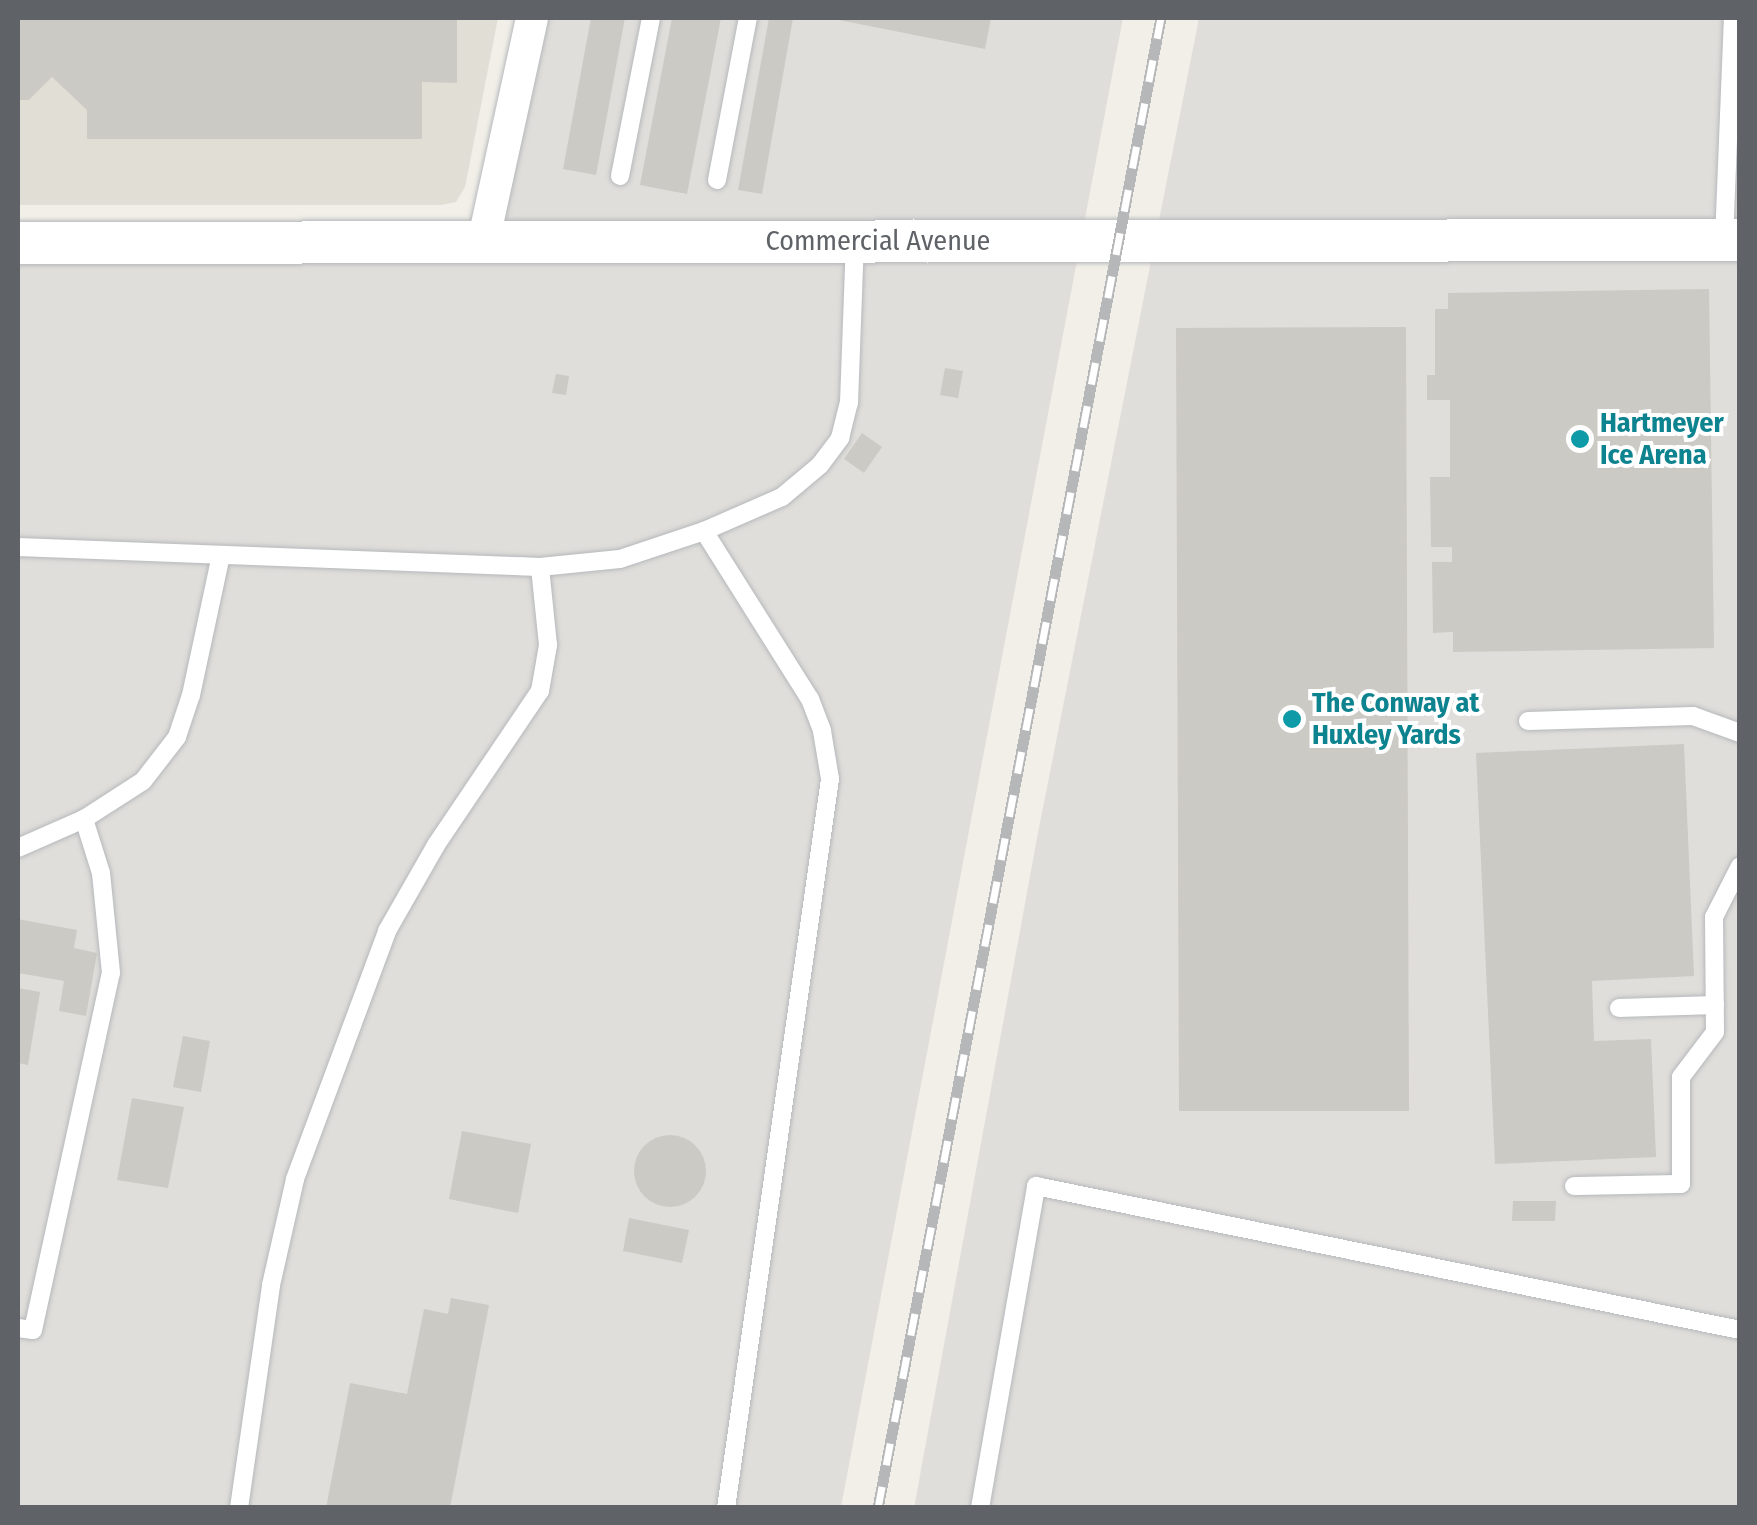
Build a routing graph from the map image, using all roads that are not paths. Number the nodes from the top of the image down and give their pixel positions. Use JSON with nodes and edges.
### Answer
{"nodes":[{"id":1,"x":532,"y":18,"type":"edge"},
{"id":2,"x":651,"y":18,"type":"edge"},
{"id":3,"x":748,"y":18,"type":"edge"},
{"id":4,"x":1733,"y":18,"type":"edge"},
{"id":5,"x":620,"y":176,"type":"dead end"},
{"id":6,"x":717,"y":180,"type":"dead end"},
{"id":7,"x":1732,"y":240,"type":"edge"},
{"id":8,"x":854,"y":242,"type":"junction"},
{"id":9,"x":483,"y":243,"type":"junction"},
{"id":10,"x":18,"y":244,"type":"edge"},
{"id":11,"x":704,"y":531,"type":"junction"},
{"id":12,"x":18,"y":547,"type":"edge"},
{"id":13,"x":221,"y":555,"type":"junction"},
{"id":14,"x":540,"y":567,"type":"junction"},
{"id":15,"x":1528,"y":722,"type":"dead end"},
{"id":16,"x":1740,"y":733,"type":"edge"},
{"id":17,"x":84,"y":819,"type":"junction"},
{"id":18,"x":18,"y":848,"type":"edge"},
{"id":19,"x":1740,"y":866,"type":"edge"},
{"id":20,"x":1715,"y":1005,"type":"junction"},
{"id":21,"x":1619,"y":1008,"type":"dead end"},
{"id":22,"x":1574,"y":1186,"type":"dead end"},
{"id":23,"x":18,"y":1328,"type":"edge"},
{"id":24,"x":1740,"y":1330,"type":"edge"},
{"id":25,"x":239,"y":1508,"type":"edge"},
{"id":26,"x":726,"y":1508,"type":"edge"},
{"id":27,"x":980,"y":1508,"type":"edge"}],
"edges":[{"from":1,"to":9,"type":"street"},
{"from":2,"to":5,"type":"lane"},
{"from":3,"to":6,"type":"lane"},
{"from":4,"to":7,"type":"lane"},
{"from":7,"to":8,"type":"street","name":"Commercial Avenue"},
{"from":8,"to":9,"type":"street","name":"Commercial Avenue"},
{"from":8,"to":11,"type":"lane"},
{"from":9,"to":10,"type":"street","name":"Commercial Avenue"},
{"from":11,"to":14,"type":"lane"},
{"from":11,"to":26,"type":"lane"},
{"from":12,"to":13,"type":"lane"},
{"from":13,"to":14,"type":"lane"},
{"from":13,"to":17,"type":"lane"},
{"from":14,"to":25,"type":"lane"},
{"from":15,"to":16,"type":"lane"},
{"from":17,"to":18,"type":"lane"},
{"from":17,"to":23,"type":"lane"},
{"from":19,"to":20,"type":"lane"},
{"from":20,"to":21,"type":"lane"},
{"from":20,"to":22,"type":"lane"},
{"from":24,"to":27,"type":"lane"}]}
